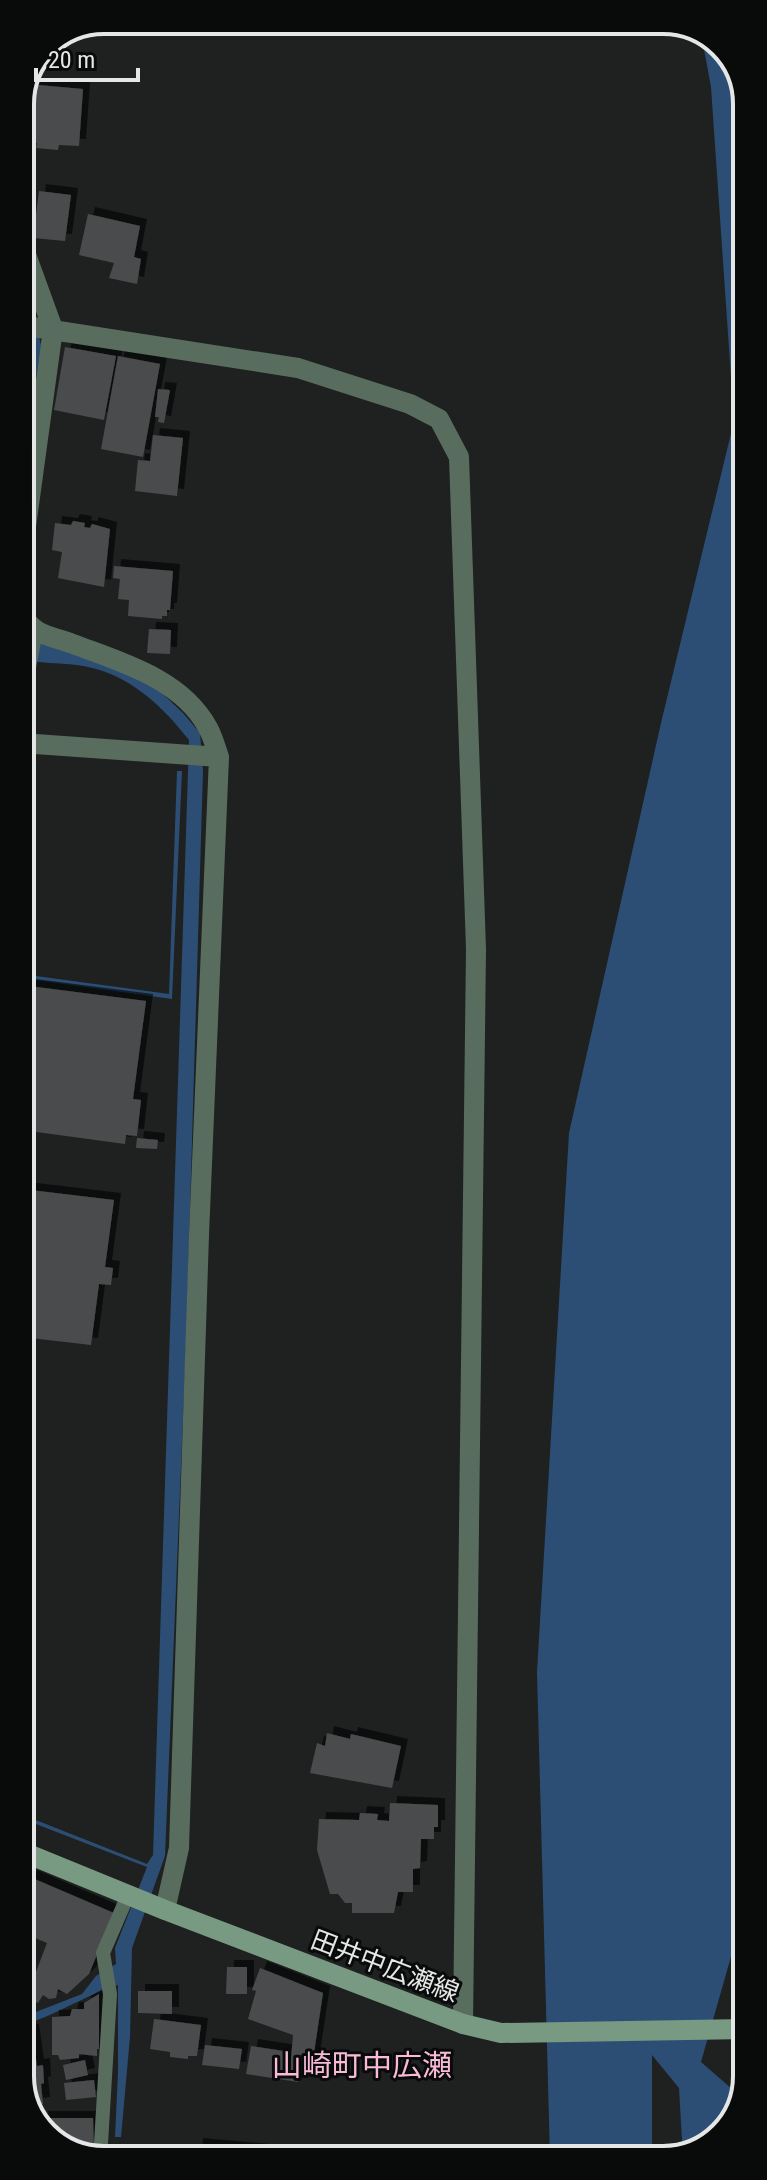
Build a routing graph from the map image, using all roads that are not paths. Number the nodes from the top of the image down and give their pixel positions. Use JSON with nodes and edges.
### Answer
{"nodes":[{"id":1,"x":34,"y":277,"type":"edge"},
{"id":2,"x":34,"y":327,"type":"edge"},
{"id":3,"x":53,"y":329,"type":"junction"},
{"id":4,"x":34,"y":468,"type":"edge"},
{"id":5,"x":34,"y":631,"type":"edge"},
{"id":6,"x":34,"y":744,"type":"edge"},
{"id":7,"x":219,"y":757,"type":"junction"},
{"id":8,"x":34,"y":1857,"type":"edge"},
{"id":9,"x":128,"y":1895,"type":"junction"},
{"id":10,"x":165,"y":1910,"type":"junction"},
{"id":11,"x":463,"y":2024,"type":"junction"},
{"id":12,"x":733,"y":2029,"type":"edge"},
{"id":13,"x":101,"y":2146,"type":"edge"}],
"edges":[{"from":1,"to":3,"type":"street"},
{"from":2,"to":3,"type":"street"},
{"from":3,"to":4,"type":"street"},
{"from":3,"to":11,"type":"street"},
{"from":5,"to":7,"type":"street"},
{"from":6,"to":7,"type":"street"},
{"from":7,"to":10,"type":"street"},
{"from":8,"to":9,"type":"main road","name":"田井中広瀬線"},
{"from":9,"to":10,"type":"main road","name":"田井中広瀬線"},
{"from":9,"to":13,"type":"lane"},
{"from":10,"to":11,"type":"main road","name":"田井中広瀬線"},
{"from":11,"to":12,"type":"main road","name":"田井中広瀬線"}]}
